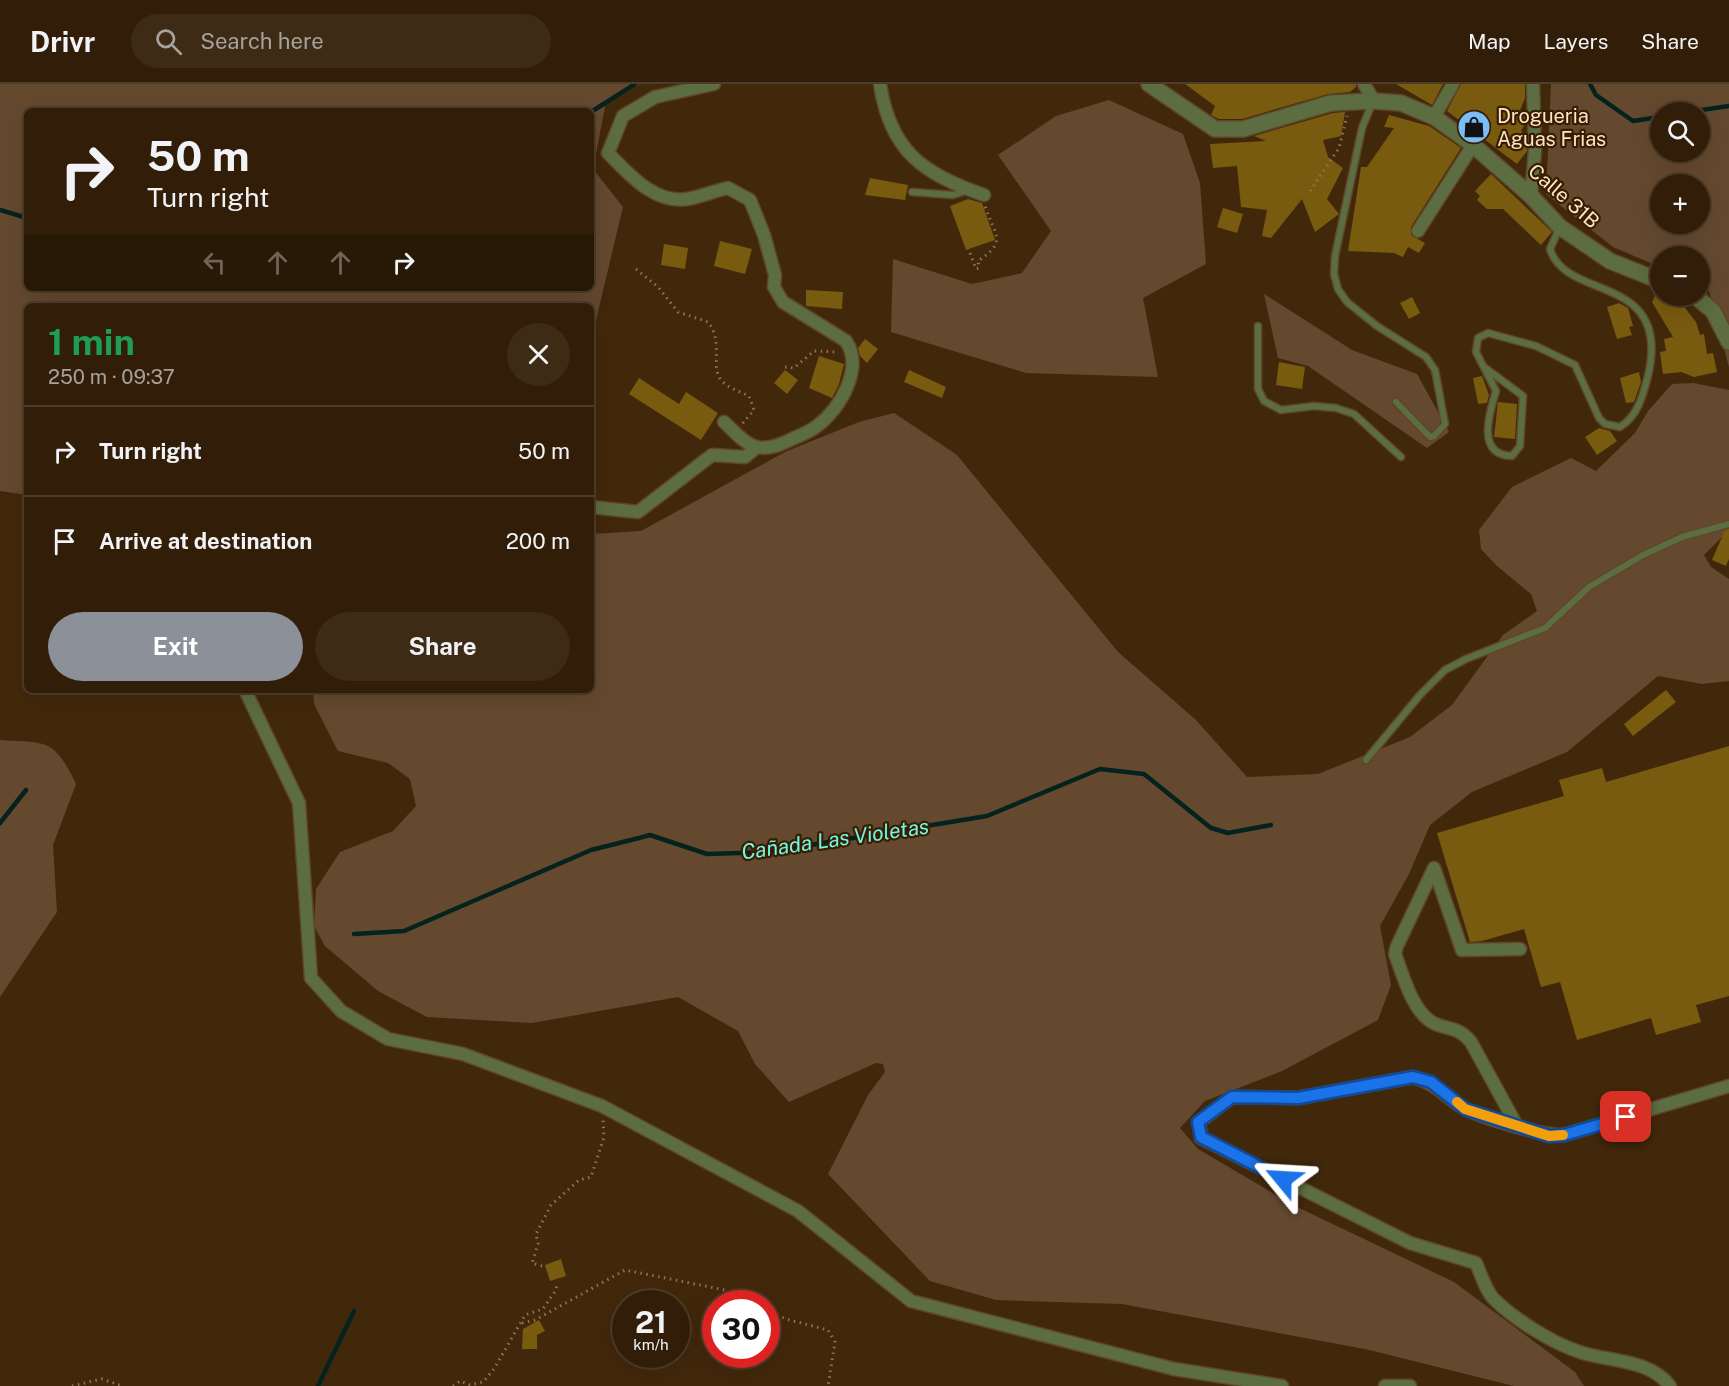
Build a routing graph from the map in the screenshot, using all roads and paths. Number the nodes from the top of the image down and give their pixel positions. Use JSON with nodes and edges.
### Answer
{"nodes":[{"id":1,"x":714,"y":84,"type":"edge"},
{"id":2,"x":880,"y":84,"type":"edge"},
{"id":3,"x":1149,"y":84,"type":"edge"},
{"id":4,"x":1364,"y":84,"type":"edge"},
{"id":5,"x":1453,"y":84,"type":"edge"},
{"id":6,"x":1533,"y":84,"type":"edge"},
{"id":7,"x":1374,"y":101,"type":"junction"},
{"id":8,"x":1348,"y":102,"type":"junction"},
{"id":9,"x":1434,"y":117,"type":"junction"},
{"id":10,"x":1473,"y":145,"type":"junction"},
{"id":11,"x":969,"y":190,"type":"junction"},
{"id":12,"x":1310,"y":191,"type":"dead end"},
{"id":13,"x":912,"y":192,"type":"dead end"},
{"id":14,"x":984,"y":195,"type":"joint"},
{"id":15,"x":1531,"y":196,"type":"junction"},
{"id":16,"x":1560,"y":227,"type":"junction"},
{"id":17,"x":1418,"y":231,"type":"dead end"},
{"id":18,"x":970,"y":253,"type":"dead end"},
{"id":19,"x":636,"y":269,"type":"dead end"},
{"id":20,"x":1650,"y":277,"type":"edge"},
{"id":21,"x":1707,"y":306,"type":"edge"},
{"id":22,"x":1258,"y":326,"type":"dead end"},
{"id":23,"x":1729,"y":342,"type":"edge"},
{"id":24,"x":851,"y":354,"type":"junction"},
{"id":25,"x":785,"y":367,"type":"dead end"},
{"id":26,"x":1484,"y":367,"type":"junction"},
{"id":27,"x":1396,"y":402,"type":"dead end"},
{"id":28,"x":724,"y":422,"type":"dead end"},
{"id":29,"x":741,"y":426,"type":"dead end"},
{"id":30,"x":757,"y":447,"type":"junction"},
{"id":31,"x":1401,"y":457,"type":"dead end"},
{"id":32,"x":594,"y":507,"type":"edge"},
{"id":33,"x":1729,"y":524,"type":"edge"},
{"id":34,"x":246,"y":693,"type":"edge"},
{"id":35,"x":1366,"y":760,"type":"dead end"},
{"id":36,"x":1520,"y":949,"type":"dead end"},
{"id":37,"x":1729,"y":1086,"type":"edge"},
{"id":38,"x":602,"y":1106,"type":"junction"},
{"id":39,"x":1517,"y":1126,"type":"junction"},
{"id":40,"x":542,"y":1266,"type":"dead end"},
{"id":41,"x":557,"y":1283,"type":"dead end"},
{"id":42,"x":725,"y":1290,"type":"edge"},
{"id":43,"x":780,"y":1316,"type":"edge"},
{"id":44,"x":522,"y":1323,"type":"junction"},
{"id":45,"x":482,"y":1384,"type":"edge"},
{"id":46,"x":72,"y":1386,"type":"edge"},
{"id":47,"x":122,"y":1386,"type":"edge"},
{"id":48,"x":453,"y":1386,"type":"edge"},
{"id":49,"x":828,"y":1386,"type":"edge"},
{"id":50,"x":1281,"y":1386,"type":"edge"},
{"id":51,"x":1385,"y":1386,"type":"edge"},
{"id":52,"x":1410,"y":1386,"type":"edge"},
{"id":53,"x":1670,"y":1386,"type":"edge"}],
"edges":[{"from":1,"to":24,"type":"street"},
{"from":2,"to":11,"type":"street"},
{"from":3,"to":8,"type":"street","name":"Calle 31B"},
{"from":4,"to":7,"type":"street"},
{"from":5,"to":9,"type":"street"},
{"from":6,"to":15,"type":"street"},
{"from":7,"to":8,"type":"street","name":"Calle 31B"},
{"from":7,"to":9,"type":"street","name":"Calle 31B"},
{"from":7,"to":27,"type":"lane"},
{"from":8,"to":12,"type":"path"},
{"from":9,"to":10,"type":"street","name":"Calle 31B"},
{"from":10,"to":15,"type":"street","name":"Calle 31B"},
{"from":10,"to":17,"type":"street"},
{"from":11,"to":13,"type":"lane"},
{"from":11,"to":14,"type":"street"},
{"from":14,"to":18,"type":"path"},
{"from":15,"to":16,"type":"street","name":"Calle 31B"},
{"from":16,"to":20,"type":"street","name":"Calle 31B"},
{"from":16,"to":26,"type":"lane"},
{"from":19,"to":29,"type":"path"},
{"from":21,"to":23,"type":"street"},
{"from":22,"to":31,"type":"lane"},
{"from":24,"to":25,"type":"path"},
{"from":24,"to":30,"type":"street"},
{"from":26,"to":26,"type":"lane"},
{"from":28,"to":30,"type":"street"},
{"from":30,"to":32,"type":"street"},
{"from":33,"to":35,"type":"lane"},
{"from":34,"to":38,"type":"street"},
{"from":36,"to":39,"type":"street"},
{"from":37,"to":39,"type":"street"},
{"from":38,"to":40,"type":"path"},
{"from":38,"to":50,"type":"street"},
{"from":39,"to":53,"type":"street"},
{"from":41,"to":44,"type":"path"},
{"from":42,"to":44,"type":"path"},
{"from":43,"to":49,"type":"path"},
{"from":44,"to":45,"type":"path"},
{"from":45,"to":48,"type":"path"},
{"from":46,"to":47,"type":"path"},
{"from":51,"to":52,"type":"street"}]}
